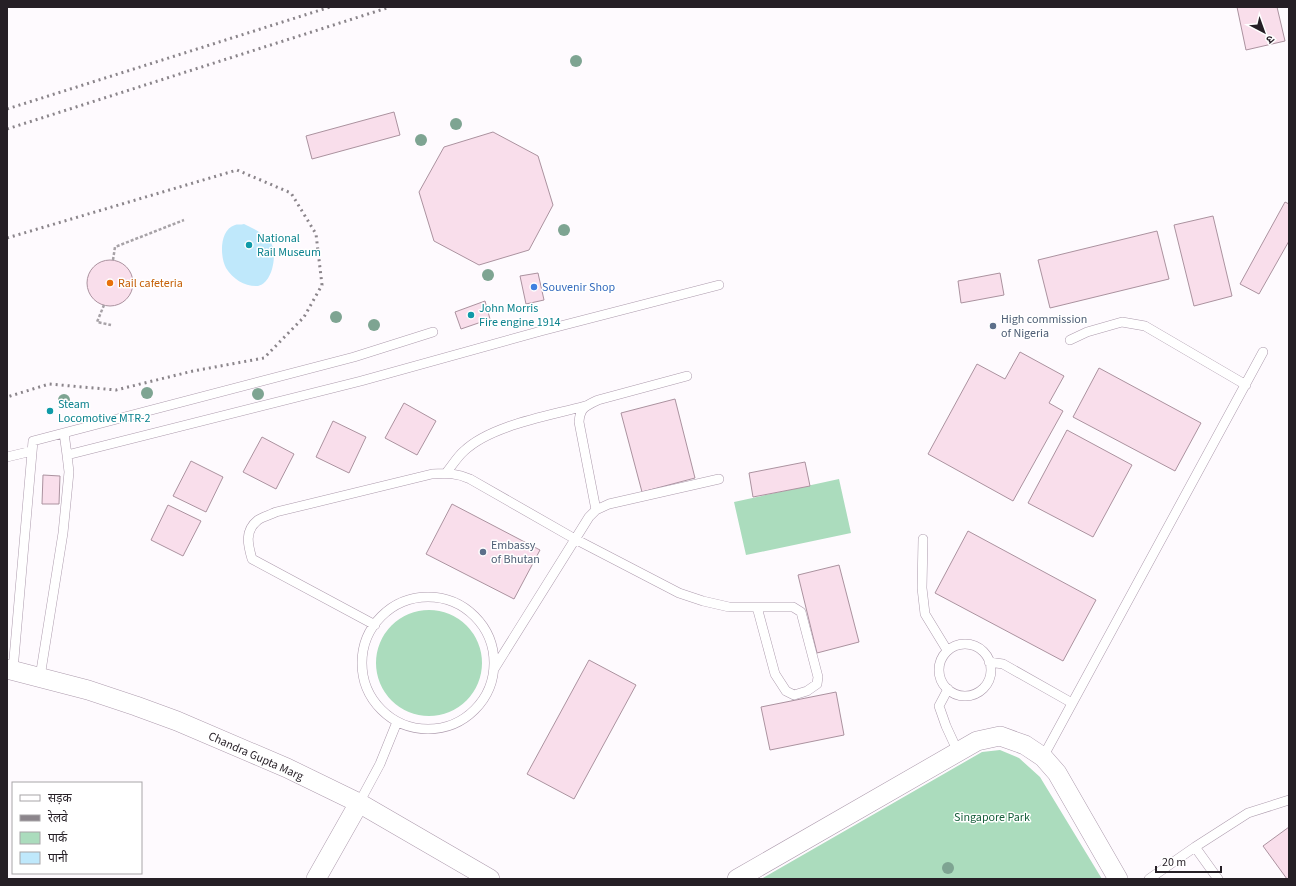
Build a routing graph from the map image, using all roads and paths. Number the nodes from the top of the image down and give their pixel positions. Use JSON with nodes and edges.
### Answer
{"nodes":[{"id":1,"x":184,"y":220,"type":"dead end"},
{"id":2,"x":113,"y":260,"type":"dead end"},
{"id":3,"x":719,"y":286,"type":"dead end"},
{"id":4,"x":104,"y":305,"type":"dead end"},
{"id":5,"x":111,"y":325,"type":"dead end"},
{"id":6,"x":433,"y":332,"type":"dead end"},
{"id":7,"x":1070,"y":340,"type":"dead end"},
{"id":8,"x":1263,"y":352,"type":"dead end"},
{"id":9,"x":687,"y":376,"type":"dead end"},
{"id":10,"x":1246,"y":385,"type":"junction"},
{"id":11,"x":585,"y":406,"type":"junction"},
{"id":12,"x":64,"y":433,"type":"junction"},
{"id":13,"x":32,"y":451,"type":"junction"},
{"id":14,"x":67,"y":455,"type":"junction"},
{"id":15,"x":7,"y":457,"type":"edge"},
{"id":16,"x":446,"y":473,"type":"junction"},
{"id":17,"x":719,"y":479,"type":"dead end"},
{"id":18,"x":596,"y":510,"type":"junction"},
{"id":19,"x":575,"y":539,"type":"junction"},
{"id":20,"x":923,"y":539,"type":"dead end"},
{"id":21,"x":757,"y":607,"type":"junction"},
{"id":22,"x":375,"y":625,"type":"junction"},
{"id":23,"x":948,"y":650,"type":"junction"},
{"id":24,"x":989,"y":662,"type":"junction"},
{"id":25,"x":10,"y":669,"type":"edge"},
{"id":26,"x":494,"y":669,"type":"junction"},
{"id":27,"x":40,"y":677,"type":"junction"},
{"id":28,"x":948,"y":689,"type":"junction"},
{"id":29,"x":1072,"y":703,"type":"junction"},
{"id":30,"x":397,"y":722,"type":"junction"},
{"id":31,"x":958,"y":752,"type":"junction"},
{"id":32,"x":1043,"y":757,"type":"junction"},
{"id":33,"x":1289,"y":800,"type":"edge"},
{"id":34,"x":359,"y":802,"type":"junction"},
{"id":35,"x":1195,"y":847,"type":"junction"},
{"id":36,"x":316,"y":879,"type":"edge"},
{"id":37,"x":490,"y":879,"type":"edge"},
{"id":38,"x":737,"y":879,"type":"edge"},
{"id":39,"x":1118,"y":879,"type":"edge"},
{"id":40,"x":1150,"y":879,"type":"edge"},
{"id":41,"x":1218,"y":879,"type":"edge"}],
"edges":[{"from":1,"to":2,"type":"path"},
{"from":3,"to":14,"type":"lane"},
{"from":4,"to":5,"type":"path"},
{"from":6,"to":12,"type":"lane"},
{"from":7,"to":10,"type":"lane"},
{"from":8,"to":10,"type":"lane"},
{"from":9,"to":11,"type":"lane"},
{"from":10,"to":29,"type":"lane"},
{"from":11,"to":16,"type":"lane"},
{"from":11,"to":18,"type":"lane"},
{"from":12,"to":13,"type":"lane"},
{"from":12,"to":14,"type":"lane"},
{"from":13,"to":15,"type":"lane"},
{"from":13,"to":25,"type":"lane"},
{"from":14,"to":27,"type":"lane"},
{"from":16,"to":19,"type":"lane"},
{"from":16,"to":22,"type":"lane"},
{"from":17,"to":18,"type":"lane"},
{"from":18,"to":19,"type":"lane"},
{"from":19,"to":21,"type":"lane"},
{"from":19,"to":26,"type":"lane"},
{"from":20,"to":23,"type":"lane"},
{"from":21,"to":21,"type":"lane"},
{"from":22,"to":26,"type":"lane"},
{"from":22,"to":30,"type":"lane"},
{"from":23,"to":24,"type":"lane"},
{"from":23,"to":28,"type":"lane"},
{"from":24,"to":28,"type":"lane"},
{"from":24,"to":29,"type":"lane"},
{"from":25,"to":27,"type":"street","name":"Chandra Gupta Marg"},
{"from":26,"to":30,"type":"lane"},
{"from":27,"to":34,"type":"street","name":"Chandra Gupta Marg"},
{"from":28,"to":31,"type":"lane"},
{"from":29,"to":32,"type":"lane"},
{"from":30,"to":34,"type":"lane"},
{"from":31,"to":32,"type":"street"},
{"from":31,"to":38,"type":"street"},
{"from":32,"to":39,"type":"street"},
{"from":33,"to":35,"type":"lane"},
{"from":34,"to":36,"type":"street"},
{"from":34,"to":37,"type":"street","name":"Chandra Gupta Marg"},
{"from":35,"to":40,"type":"lane"},
{"from":35,"to":41,"type":"lane"}]}
